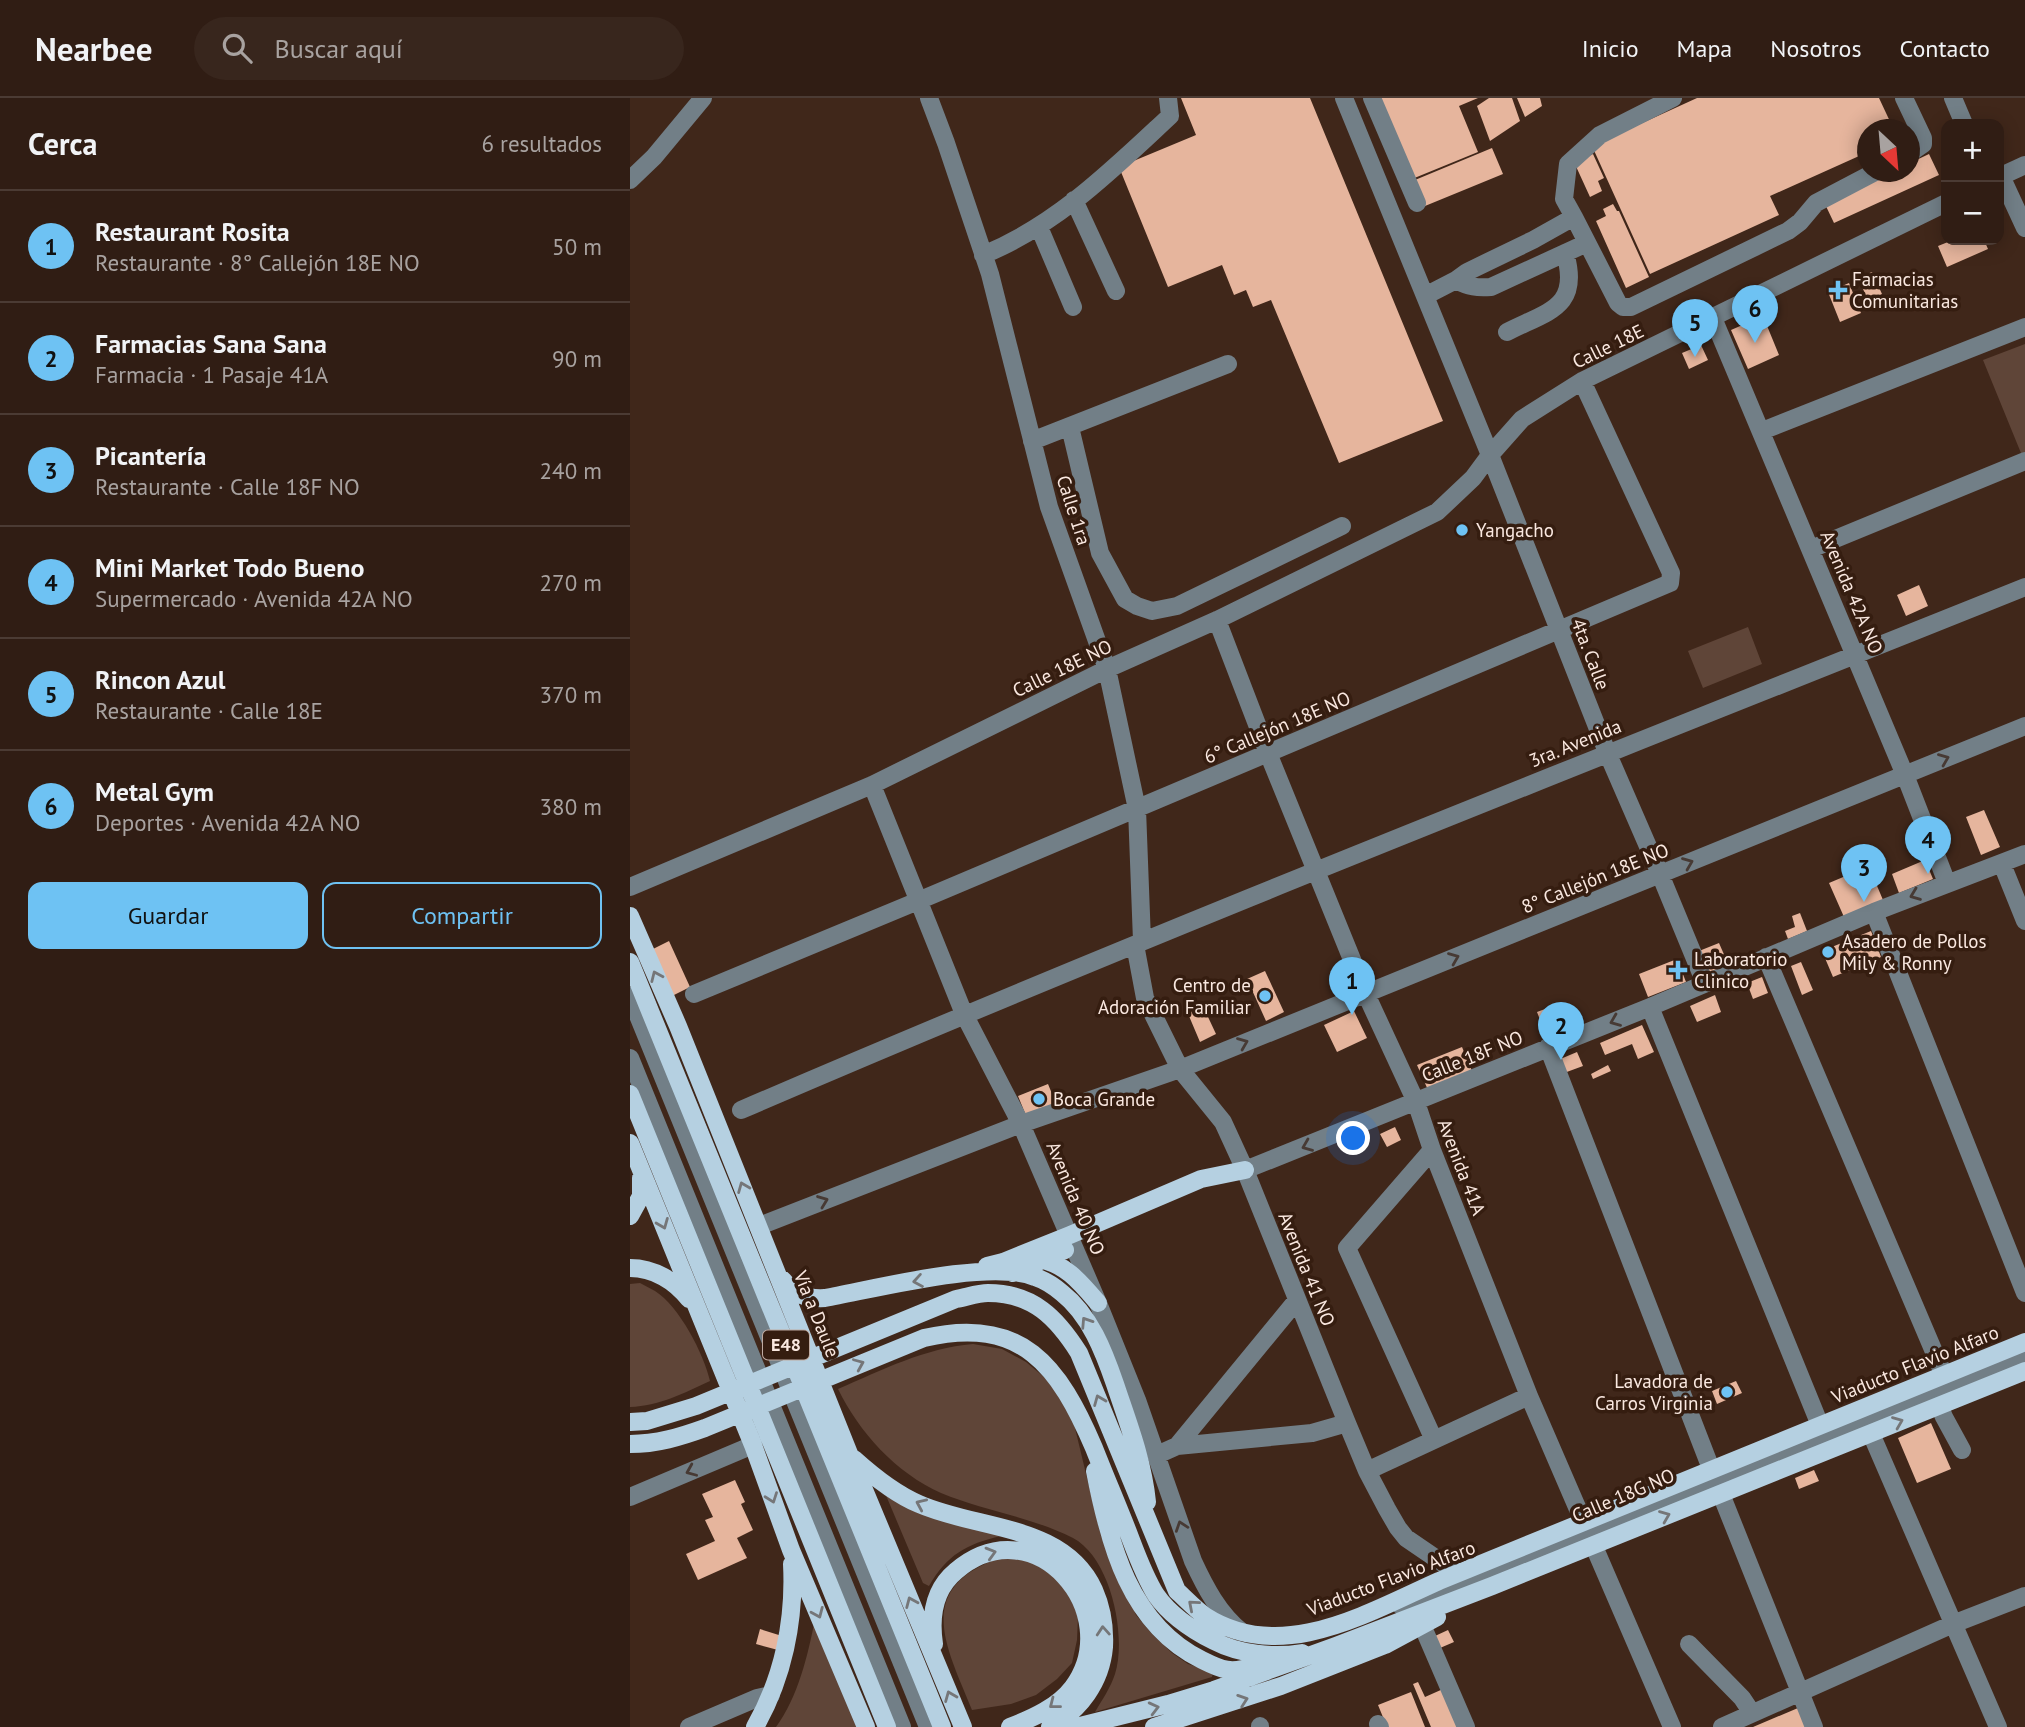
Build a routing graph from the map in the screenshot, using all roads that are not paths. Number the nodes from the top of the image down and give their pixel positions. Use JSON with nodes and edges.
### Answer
{"nodes":[{"id":1,"x":703,"y":98,"type":"edge"},
{"id":2,"x":929,"y":98,"type":"edge"},
{"id":3,"x":1168,"y":98,"type":"edge"},
{"id":4,"x":1343,"y":98,"type":"edge"},
{"id":5,"x":1372,"y":98,"type":"edge"},
{"id":6,"x":1673,"y":98,"type":"edge"},
{"id":7,"x":1904,"y":98,"type":"edge"},
{"id":8,"x":1953,"y":98,"type":"edge"},
{"id":9,"x":1914,"y":119,"type":"edge"},
{"id":10,"x":1962,"y":119,"type":"edge"},
{"id":11,"x":2013,"y":172,"type":"edge"},
{"id":12,"x":630,"y":180,"type":"edge"},
{"id":13,"x":1857,"y":181,"type":"edge"},
{"id":14,"x":1074,"y":200,"type":"junction"},
{"id":15,"x":1417,"y":203,"type":"dead end"},
{"id":16,"x":1941,"y":205,"type":"edge"},
{"id":17,"x":1574,"y":217,"type":"junction"},
{"id":18,"x":1039,"y":227,"type":"junction"},
{"id":19,"x":2025,"y":228,"type":"edge"},
{"id":20,"x":1587,"y":243,"type":"junction"},
{"id":21,"x":1565,"y":253,"type":"junction"},
{"id":22,"x":983,"y":255,"type":"junction"},
{"id":23,"x":1457,"y":280,"type":"junction"},
{"id":24,"x":1116,"y":290,"type":"dead end"},
{"id":25,"x":1425,"y":296,"type":"junction"},
{"id":26,"x":1073,"y":307,"type":"dead end"},
{"id":27,"x":1713,"y":318,"type":"junction"},
{"id":28,"x":2025,"y":327,"type":"edge"},
{"id":29,"x":1507,"y":332,"type":"dead end"},
{"id":30,"x":1228,"y":364,"type":"dead end"},
{"id":31,"x":1582,"y":381,"type":"junction"},
{"id":32,"x":1070,"y":427,"type":"junction"},
{"id":33,"x":1762,"y":431,"type":"junction"},
{"id":34,"x":1032,"y":441,"type":"junction"},
{"id":35,"x":1490,"y":455,"type":"junction"},
{"id":36,"x":2025,"y":461,"type":"edge"},
{"id":37,"x":1342,"y":526,"type":"dead end"},
{"id":38,"x":1811,"y":549,"type":"junction"},
{"id":39,"x":2025,"y":587,"type":"edge"},
{"id":40,"x":1217,"y":620,"type":"junction"},
{"id":41,"x":1560,"y":631,"type":"junction"},
{"id":42,"x":1855,"y":655,"type":"junction"},
{"id":43,"x":1107,"y":669,"type":"junction"},
{"id":44,"x":2025,"y":726,"type":"edge"},
{"id":45,"x":1607,"y":752,"type":"junction"},
{"id":46,"x":1268,"y":753,"type":"junction"},
{"id":47,"x":1905,"y":775,"type":"junction"},
{"id":48,"x":872,"y":785,"type":"junction"},
{"id":49,"x":1137,"y":809,"type":"junction"},
{"id":50,"x":2025,"y":855,"type":"edge"},
{"id":51,"x":2002,"y":864,"type":"junction"},
{"id":52,"x":1316,"y":871,"type":"junction"},
{"id":53,"x":1660,"y":874,"type":"junction"},
{"id":54,"x":1947,"y":883,"type":"junction"},
{"id":55,"x":630,"y":887,"type":"edge"},
{"id":56,"x":918,"y":901,"type":"junction"},
{"id":57,"x":1874,"y":912,"type":"junction"},
{"id":58,"x":630,"y":916,"type":"edge"},
{"id":59,"x":2025,"y":921,"type":"edge"},
{"id":60,"x":1139,"y":945,"type":"junction"},
{"id":61,"x":1766,"y":957,"type":"junction"},
{"id":62,"x":630,"y":962,"type":"edge"},
{"id":63,"x":1705,"y":983,"type":"junction"},
{"id":64,"x":694,"y":994,"type":"dead end"},
{"id":65,"x":1366,"y":994,"type":"junction"},
{"id":66,"x":630,"y":996,"type":"edge"},
{"id":67,"x":1650,"y":1007,"type":"junction"},
{"id":68,"x":964,"y":1014,"type":"junction"},
{"id":69,"x":1548,"y":1048,"type":"junction"},
{"id":70,"x":630,"y":1059,"type":"edge"},
{"id":71,"x":1180,"y":1069,"type":"junction"},
{"id":72,"x":630,"y":1094,"type":"edge"},
{"id":73,"x":1416,"y":1102,"type":"junction"},
{"id":74,"x":741,"y":1110,"type":"dead end"},
{"id":75,"x":1021,"y":1124,"type":"junction"},
{"id":76,"x":630,"y":1143,"type":"edge"},
{"id":77,"x":1432,"y":1150,"type":"junction"},
{"id":78,"x":637,"y":1161,"type":"junction"},
{"id":79,"x":1243,"y":1171,"type":"junction"},
{"id":80,"x":630,"y":1216,"type":"edge"},
{"id":81,"x":759,"y":1226,"type":"junction"},
{"id":82,"x":1070,"y":1235,"type":"junction"},
{"id":83,"x":1003,"y":1262,"type":"junction"},
{"id":84,"x":630,"y":1268,"type":"edge"},
{"id":85,"x":779,"y":1275,"type":"junction"},
{"id":86,"x":946,"y":1276,"type":"junction"},
{"id":87,"x":2025,"y":1293,"type":"edge"},
{"id":88,"x":956,"y":1299,"type":"junction"},
{"id":89,"x":1297,"y":1300,"type":"junction"},
{"id":90,"x":1098,"y":1303,"type":"junction"},
{"id":91,"x":700,"y":1316,"type":"junction"},
{"id":92,"x":2025,"y":1342,"type":"edge"},
{"id":93,"x":2025,"y":1357,"type":"edge"},
{"id":94,"x":2025,"y":1371,"type":"edge"},
{"id":95,"x":1941,"y":1390,"type":"junction"},
{"id":96,"x":1529,"y":1396,"type":"junction"},
{"id":97,"x":1865,"y":1419,"type":"junction"},
{"id":98,"x":630,"y":1422,"type":"edge"},
{"id":99,"x":1346,"y":1423,"type":"junction"},
{"id":100,"x":1088,"y":1434,"type":"junction"},
{"id":101,"x":1825,"y":1435,"type":"junction"},
{"id":102,"x":1434,"y":1440,"type":"junction"},
{"id":103,"x":630,"y":1444,"type":"edge"},
{"id":104,"x":753,"y":1445,"type":"junction"},
{"id":105,"x":1177,"y":1446,"type":"junction"},
{"id":106,"x":1962,"y":1450,"type":"dead end"},
{"id":107,"x":1157,"y":1455,"type":"junction"},
{"id":108,"x":850,"y":1456,"type":"junction"},
{"id":109,"x":1367,"y":1471,"type":"junction"},
{"id":110,"x":1715,"y":1479,"type":"junction"},
{"id":111,"x":630,"y":1497,"type":"edge"},
{"id":112,"x":1149,"y":1526,"type":"junction"},
{"id":113,"x":1589,"y":1532,"type":"junction"},
{"id":114,"x":791,"y":1550,"type":"junction"},
{"id":115,"x":1469,"y":1581,"type":"junction"},
{"id":116,"x":1492,"y":1586,"type":"junction"},
{"id":117,"x":2025,"y":1595,"type":"edge"},
{"id":118,"x":1412,"y":1602,"type":"junction"},
{"id":119,"x":1953,"y":1624,"type":"junction"},
{"id":120,"x":1236,"y":1628,"type":"joint"},
{"id":121,"x":1334,"y":1640,"type":"junction"},
{"id":122,"x":1689,"y":1644,"type":"dead end"},
{"id":123,"x":937,"y":1665,"type":"junction"},
{"id":124,"x":1800,"y":1693,"type":"junction"},
{"id":125,"x":771,"y":1695,"type":"junction"},
{"id":126,"x":1752,"y":1713,"type":"junction"},
{"id":127,"x":1082,"y":1726,"type":"edge"},
{"id":128,"x":688,"y":1727,"type":"edge"},
{"id":129,"x":755,"y":1727,"type":"edge"},
{"id":130,"x":866,"y":1727,"type":"edge"},
{"id":131,"x":887,"y":1727,"type":"edge"},
{"id":132,"x":902,"y":1727,"type":"edge"},
{"id":133,"x":928,"y":1727,"type":"edge"},
{"id":134,"x":942,"y":1727,"type":"edge"},
{"id":135,"x":962,"y":1727,"type":"edge"},
{"id":136,"x":1010,"y":1727,"type":"edge"},
{"id":137,"x":1050,"y":1727,"type":"edge"},
{"id":138,"x":1154,"y":1727,"type":"edge"},
{"id":139,"x":1466,"y":1727,"type":"edge"},
{"id":140,"x":1672,"y":1727,"type":"edge"},
{"id":141,"x":1722,"y":1727,"type":"edge"},
{"id":142,"x":1814,"y":1727,"type":"edge"},
{"id":143,"x":1998,"y":1727,"type":"edge"}],
"edges":[{"from":1,"to":12,"type":"street"},
{"from":2,"to":22,"type":"street","name":"Calle 1ra"},
{"from":3,"to":14,"type":"street"},
{"from":4,"to":25,"type":"street","name":"4ta. Calle"},
{"from":5,"to":15,"type":"street"},
{"from":6,"to":17,"type":"street"},
{"from":7,"to":9,"type":"street"},
{"from":8,"to":10,"type":"street"},
{"from":11,"to":19,"type":"street"},
{"from":13,"to":20,"type":"street"},
{"from":14,"to":18,"type":"street"},
{"from":14,"to":24,"type":"street"},
{"from":16,"to":27,"type":"street","name":"Calle 18E"},
{"from":17,"to":20,"type":"street"},
{"from":17,"to":23,"type":"street"},
{"from":18,"to":22,"type":"street"},
{"from":18,"to":26,"type":"street"},
{"from":20,"to":21,"type":"street"},
{"from":21,"to":23,"type":"street"},
{"from":21,"to":29,"type":"street"},
{"from":22,"to":34,"type":"street","name":"Calle 1ra"},
{"from":23,"to":25,"type":"street"},
{"from":25,"to":35,"type":"street","name":"4ta. Calle"},
{"from":27,"to":31,"type":"street","name":"Calle 18E"},
{"from":27,"to":33,"type":"street","name":"Avenida 42A NO"},
{"from":28,"to":33,"type":"street"},
{"from":30,"to":32,"type":"street"},
{"from":31,"to":35,"type":"street","name":"Calle 18E"},
{"from":31,"to":41,"type":"street","name":"6° Callejón 18E NO"},
{"from":32,"to":34,"type":"street"},
{"from":32,"to":37,"type":"street"},
{"from":33,"to":38,"type":"street","name":"Avenida 42A NO"},
{"from":34,"to":43,"type":"street","name":"Calle 1ra"},
{"from":35,"to":40,"type":"street","name":"Calle 18E NO"},
{"from":35,"to":41,"type":"street","name":"4ta. Calle"},
{"from":36,"to":38,"type":"street"},
{"from":38,"to":42,"type":"street","name":"Avenida 42A NO"},
{"from":39,"to":42,"type":"street","name":"3ra. Avenida"},
{"from":40,"to":43,"type":"street","name":"Calle 18E NO"},
{"from":40,"to":46,"type":"street","name":"Avenida 41A"},
{"from":41,"to":45,"type":"street","name":"4ta. Calle"},
{"from":41,"to":46,"type":"street","name":"6° Callejón 18E NO"},
{"from":42,"to":45,"type":"street","name":"3ra. Avenida"},
{"from":42,"to":47,"type":"street","name":"Avenida 42A NO"},
{"from":43,"to":48,"type":"street","name":"Calle 18E NO"},
{"from":43,"to":49,"type":"street","name":"Calle 1ra"},
{"from":47,"to":44,"type":"street","name":"8° Callejón 18E NO","one_way":true},
{"from":45,"to":52,"type":"street","name":"3ra. Avenida"},
{"from":45,"to":53,"type":"street","name":"4ta. Calle"},
{"from":46,"to":49,"type":"street","name":"6° Callejón 18E NO"},
{"from":46,"to":52,"type":"street","name":"Avenida 41A"},
{"from":53,"to":47,"type":"street","name":"8° Callejón 18E NO","one_way":true},
{"from":47,"to":54,"type":"street","name":"Avenida 42A NO"},
{"from":48,"to":55,"type":"street","name":"Calle 18E NO"},
{"from":48,"to":56,"type":"street","name":"Avenida 40 NO"},
{"from":49,"to":56,"type":"street","name":"6° Callejón 18E NO"},
{"from":49,"to":60,"type":"street","name":"Calle 1ra"},
{"from":50,"to":51,"type":"street","name":"Calle 18F NO"},
{"from":51,"to":54,"type":"street","name":"Calle 18F NO"},
{"from":51,"to":59,"type":"street"},
{"from":52,"to":60,"type":"street","name":"3ra. Avenida"},
{"from":52,"to":65,"type":"street","name":"Avenida 41A"},
{"from":53,"to":63,"type":"street","name":"4ta. Calle"},
{"from":65,"to":53,"type":"street","name":"8° Callejón 18E NO","one_way":true},
{"from":54,"to":57,"type":"street","name":"Calle 18F NO","one_way":true},
{"from":56,"to":64,"type":"street","name":"6° Callejón 18E NO"},
{"from":56,"to":68,"type":"street","name":"Avenida 40 NO"},
{"from":57,"to":61,"type":"street","name":"Calle 18F NO"},
{"from":57,"to":87,"type":"street"},
{"from":81,"to":58,"type":"main road","name":"Vía a Daule","number":"E48","one_way":true},
{"from":60,"to":68,"type":"street","name":"3ra. Avenida"},
{"from":60,"to":71,"type":"street","name":"Avenida 41 NO"},
{"from":61,"to":63,"type":"street","name":"Calle 18F NO"},
{"from":61,"to":95,"type":"street"},
{"from":62,"to":134,"type":"main road","name":"Vía a Daule","number":"E48"},
{"from":63,"to":67,"type":"street","name":"Calle 18F NO"},
{"from":71,"to":65,"type":"street","name":"8° Callejón 18E NO","one_way":true},
{"from":65,"to":73,"type":"street","name":"Avenida 41A"},
{"from":66,"to":133,"type":"street"},
{"from":67,"to":69,"type":"street","name":"Calle 18F NO","one_way":true},
{"from":67,"to":101,"type":"street"},
{"from":68,"to":74,"type":"street","name":"3ra. Avenida"},
{"from":68,"to":75,"type":"street","name":"Avenida 40 NO"},
{"from":69,"to":73,"type":"street","name":"Calle 18F NO"},
{"from":69,"to":110,"type":"street"},
{"from":70,"to":132,"type":"street"},
{"from":71,"to":75,"type":"street","name":"8° Callejón 18E NO"},
{"from":71,"to":79,"type":"street","name":"Avenida 41 NO"},
{"from":72,"to":131,"type":"main road","number":"E48"},
{"from":73,"to":77,"type":"street","name":"Avenida 41A"},
{"from":73,"to":79,"type":"street","name":"Calle 18F NO","one_way":true},
{"from":81,"to":75,"type":"street","name":"8° Callejón 18E NO","one_way":true},
{"from":75,"to":82,"type":"street","name":"Avenida 40 NO"},
{"from":76,"to":78,"type":"main road"},
{"from":77,"to":96,"type":"street","name":"Avenida 41A"},
{"from":77,"to":102,"type":"street"},
{"from":78,"to":80,"type":"main road"},
{"from":78,"to":91,"type":"main road","one_way":true},
{"from":79,"to":82,"type":"main road"},
{"from":79,"to":88,"type":"main road"},
{"from":79,"to":89,"type":"street","name":"Avenida 41 NO"},
{"from":81,"to":85,"type":"main road","name":"Vía a Daule","number":"E48"},
{"from":82,"to":83,"type":"main road"},
{"from":82,"to":90,"type":"street","name":"Avenida 40 NO"},
{"from":83,"to":86,"type":"main road"},
{"from":83,"to":90,"type":"main road"},
{"from":84,"to":91,"type":"main road"},
{"from":86,"to":85,"type":"main road","one_way":true},
{"from":85,"to":108,"type":"main road","name":"Vía a Daule","number":"E48"},
{"from":112,"to":86,"type":"main road","one_way":true},
{"from":88,"to":98,"type":"main road","name":"Viaducto Flavio Alfaro"},
{"from":112,"to":88,"type":"main road","name":"Viaducto Flavio Alfaro","one_way":true},
{"from":89,"to":99,"type":"street","name":"Avenida 41 NO"},
{"from":89,"to":105,"type":"street"},
{"from":90,"to":107,"type":"street","name":"Avenida 40 NO"},
{"from":91,"to":104,"type":"main road"},
{"from":92,"to":112,"type":"main road","name":"Viaducto Flavio Alfaro","one_way":true},
{"from":93,"to":95,"type":"street","name":"Calle 18G NO"},
{"from":116,"to":94,"type":"main road","one_way":true},
{"from":95,"to":97,"type":"street","name":"Calle 18G NO"},
{"from":95,"to":106,"type":"street"},
{"from":96,"to":102,"type":"street"},
{"from":96,"to":113,"type":"street","name":"Avenida 41A"},
{"from":97,"to":101,"type":"street","name":"Calle 18G NO"},
{"from":97,"to":119,"type":"street"},
{"from":99,"to":105,"type":"street"},
{"from":99,"to":109,"type":"street","name":"Avenida 41 NO"},
{"from":103,"to":100,"type":"main road","one_way":true},
{"from":100,"to":121,"type":"main road"},
{"from":100,"to":121,"type":"main road"},
{"from":101,"to":110,"type":"street","name":"Calle 18G NO"},
{"from":102,"to":109,"type":"street"},
{"from":104,"to":111,"type":"street","one_way":true},
{"from":104,"to":114,"type":"main road","one_way":true},
{"from":105,"to":107,"type":"street"},
{"from":120,"to":107,"type":"street","name":"Avenida 40 NO","one_way":true},
{"from":123,"to":108,"type":"main road","name":"Vía a Daule","number":"E48","one_way":true},
{"from":137,"to":108,"type":"main road","one_way":true},
{"from":109,"to":115,"type":"street","name":"Avenida 41 NO"},
{"from":110,"to":113,"type":"street","name":"Calle 18G NO"},
{"from":110,"to":124,"type":"street"},
{"from":113,"to":115,"type":"street","name":"Calle 18G NO"},
{"from":113,"to":140,"type":"street","name":"Avenida 41A"},
{"from":114,"to":125,"type":"main road"},
{"from":114,"to":130,"type":"main road","one_way":true},
{"from":115,"to":118,"type":"street","name":"Calle 18G NO"},
{"from":116,"to":121,"type":"main road"},
{"from":138,"to":116,"type":"main road","one_way":true},
{"from":117,"to":119,"type":"street"},
{"from":118,"to":121,"type":"street","name":"Calle 18G NO"},
{"from":118,"to":139,"type":"street"},
{"from":119,"to":124,"type":"street"},
{"from":119,"to":143,"type":"street"},
{"from":120,"to":121,"type":"street","name":"Calle 18G NO"},
{"from":127,"to":121,"type":"main road","one_way":true},
{"from":122,"to":126,"type":"street"},
{"from":135,"to":123,"type":"main road","name":"Vía a Daule","number":"E48","one_way":true},
{"from":123,"to":136,"type":"main road","one_way":true},
{"from":124,"to":126,"type":"street"},
{"from":124,"to":142,"type":"street"},
{"from":125,"to":128,"type":"street"},
{"from":125,"to":129,"type":"main road"},
{"from":126,"to":141,"type":"street"}]}
